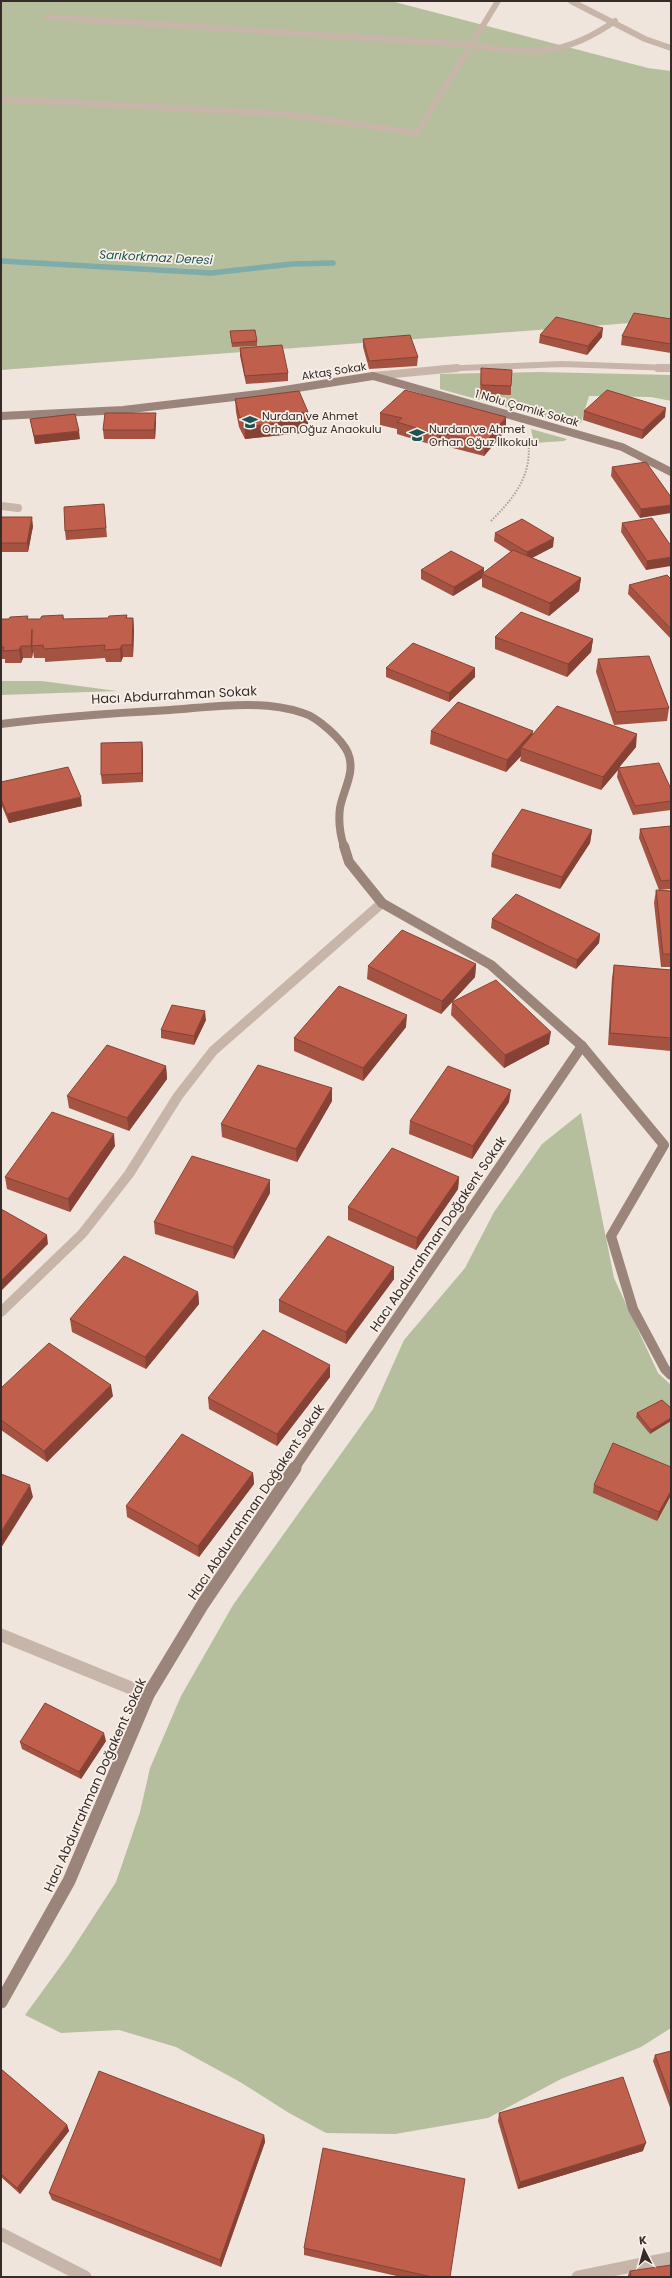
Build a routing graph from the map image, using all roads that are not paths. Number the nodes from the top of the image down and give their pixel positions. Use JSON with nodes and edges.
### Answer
{"nodes":[{"id":1,"x":498,"y":1,"type":"edge"},
{"id":2,"x":571,"y":1,"type":"edge"},
{"id":3,"x":47,"y":17,"type":"dead end"},
{"id":4,"x":615,"y":21,"type":"junction"},
{"id":5,"x":472,"y":45,"type":"junction"},
{"id":6,"x":671,"y":48,"type":"edge"},
{"id":7,"x":1,"y":98,"type":"edge"},
{"id":8,"x":671,"y":368,"type":"edge"},
{"id":9,"x":373,"y":376,"type":"junction"},
{"id":10,"x":1,"y":416,"type":"edge"},
{"id":11,"x":671,"y":472,"type":"edge"},
{"id":12,"x":1,"y":506,"type":"edge"},
{"id":13,"x":18,"y":508,"type":"dead end"},
{"id":14,"x":1,"y":724,"type":"edge"},
{"id":15,"x":382,"y":903,"type":"junction"},
{"id":16,"x":582,"y":1046,"type":"junction"},
{"id":17,"x":669,"y":1144,"type":"edge"},
{"id":18,"x":1,"y":1312,"type":"edge"},
{"id":19,"x":671,"y":1375,"type":"edge"},
{"id":20,"x":1,"y":1635,"type":"edge"},
{"id":21,"x":148,"y":1695,"type":"junction"},
{"id":22,"x":1,"y":2002,"type":"edge"},
{"id":23,"x":1,"y":2234,"type":"edge"},
{"id":24,"x":671,"y":2258,"type":"edge"},
{"id":25,"x":85,"y":2277,"type":"edge"},
{"id":26,"x":578,"y":2277,"type":"edge"}],
"edges":[{"from":1,"to":5,"type":"street"},
{"from":2,"to":4,"type":"street"},
{"from":3,"to":5,"type":"street"},
{"from":4,"to":5,"type":"street"},
{"from":4,"to":6,"type":"street"},
{"from":5,"to":7,"type":"street"},
{"from":8,"to":9,"type":"street","name":"Aktaş Sokak"},
{"from":9,"to":10,"type":"street","name":"Aktaş Sokak"},
{"from":9,"to":11,"type":"street","name":"1 Nolu Çamlık Sokak"},
{"from":12,"to":13,"type":"street"},
{"from":14,"to":15,"type":"street","name":"Hacı Abdurrahman Sokak"},
{"from":15,"to":16,"type":"street","name":"Hacı Abdurrahman Sokak"},
{"from":15,"to":18,"type":"street"},
{"from":16,"to":17,"type":"street","name":"Hacı Abdurrahman Sokak"},
{"from":16,"to":21,"type":"street","name":"Hacı Abdurrahman Doğakent Sokak"},
{"from":17,"to":19,"type":"street","name":"Hacı Abdurrahman Sokak"},
{"from":20,"to":21,"type":"street"},
{"from":21,"to":22,"type":"street","name":"Hacı Abdurrahman Doğakent Sokak"},
{"from":23,"to":25,"type":"street"},
{"from":24,"to":26,"type":"street"}]}
